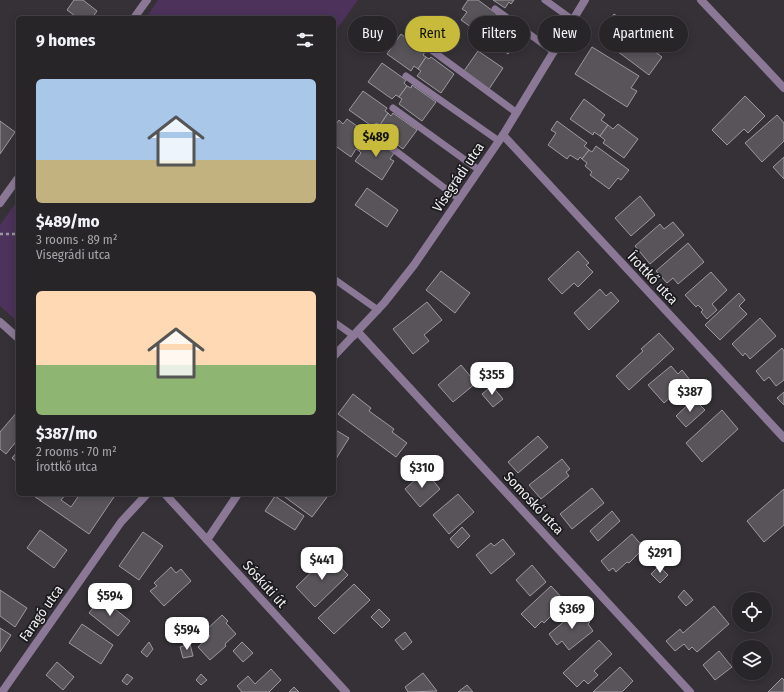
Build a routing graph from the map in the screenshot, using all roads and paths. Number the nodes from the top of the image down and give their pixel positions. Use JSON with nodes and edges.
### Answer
{"nodes":[{"id":1,"x":147,"y":0,"type":"edge"},
{"id":2,"x":545,"y":0,"type":"edge"},
{"id":3,"x":585,"y":0,"type":"edge"},
{"id":4,"x":701,"y":0,"type":"edge"},
{"id":5,"x":495,"y":9,"type":"dead end"},
{"id":6,"x":135,"y":16,"type":"edge"},
{"id":7,"x":567,"y":16,"type":"edge"},
{"id":8,"x":575,"y":16,"type":"edge"},
{"id":9,"x":538,"y":40,"type":"edge"},
{"id":10,"x":434,"y":52,"type":"edge"},
{"id":11,"x":554,"y":52,"type":"edge"},
{"id":12,"x":406,"y":76,"type":"dead end"},
{"id":13,"x":784,"y":88,"type":"edge"},
{"id":14,"x":393,"y":108,"type":"dead end"},
{"id":15,"x":517,"y":113,"type":"junction"},
{"id":16,"x":372,"y":133,"type":"dead end"},
{"id":17,"x":501,"y":138,"type":"junction"},
{"id":18,"x":479,"y":170,"type":"junction"},
{"id":19,"x":16,"y":180,"type":"edge"},
{"id":20,"x":2,"y":198,"type":"edge"},
{"id":21,"x":459,"y":199,"type":"junction"},
{"id":22,"x":0,"y":234,"type":"edge"},
{"id":23,"x":16,"y":234,"type":"edge"},
{"id":24,"x":336,"y":280,"type":"edge"},
{"id":25,"x":378,"y":310,"type":"junction"},
{"id":26,"x":0,"y":322,"type":"edge"},
{"id":27,"x":336,"y":323,"type":"edge"},
{"id":28,"x":356,"y":334,"type":"junction"},
{"id":29,"x":16,"y":336,"type":"edge"},
{"id":30,"x":336,"y":354,"type":"edge"},
{"id":31,"x":784,"y":438,"type":"edge"},
{"id":32,"x":145,"y":496,"type":"edge"},
{"id":33,"x":167,"y":496,"type":"edge"},
{"id":34,"x":237,"y":496,"type":"edge"},
{"id":35,"x":207,"y":540,"type":"junction"},
{"id":36,"x":2,"y":692,"type":"edge"},
{"id":37,"x":346,"y":692,"type":"edge"},
{"id":38,"x":690,"y":692,"type":"edge"}],
"edges":[{"from":1,"to":6,"type":"street"},
{"from":2,"to":7,"type":"lane"},
{"from":3,"to":8,"type":"street","name":"Visegrádi utca"},
{"from":4,"to":13,"type":"street"},
{"from":5,"to":9,"type":"lane"},
{"from":10,"to":15,"type":"lane"},
{"from":11,"to":15,"type":"street","name":"Visegrádi utca"},
{"from":12,"to":17,"type":"lane"},
{"from":14,"to":18,"type":"lane"},
{"from":15,"to":17,"type":"street","name":"Visegrádi utca"},
{"from":16,"to":21,"type":"lane"},
{"from":17,"to":18,"type":"street","name":"Visegrádi utca"},
{"from":17,"to":31,"type":"street","name":"Írottkő utca"},
{"from":18,"to":21,"type":"street","name":"Visegrádi utca"},
{"from":19,"to":20,"type":"street"},
{"from":21,"to":25,"type":"street","name":"Visegrádi utca"},
{"from":22,"to":23,"type":"path"},
{"from":24,"to":25,"type":"lane"},
{"from":25,"to":28,"type":"street","name":"Visegrádi utca"},
{"from":26,"to":29,"type":"street"},
{"from":27,"to":28,"type":"lane"},
{"from":28,"to":30,"type":"street","name":"Visegrádi utca"},
{"from":28,"to":38,"type":"street","name":"Somoskő utca"},
{"from":32,"to":36,"type":"street","name":"Faragó utca"},
{"from":33,"to":35,"type":"street","name":"Sóskúti út"},
{"from":34,"to":35,"type":"street"},
{"from":35,"to":37,"type":"street","name":"Sóskúti út"}]}
